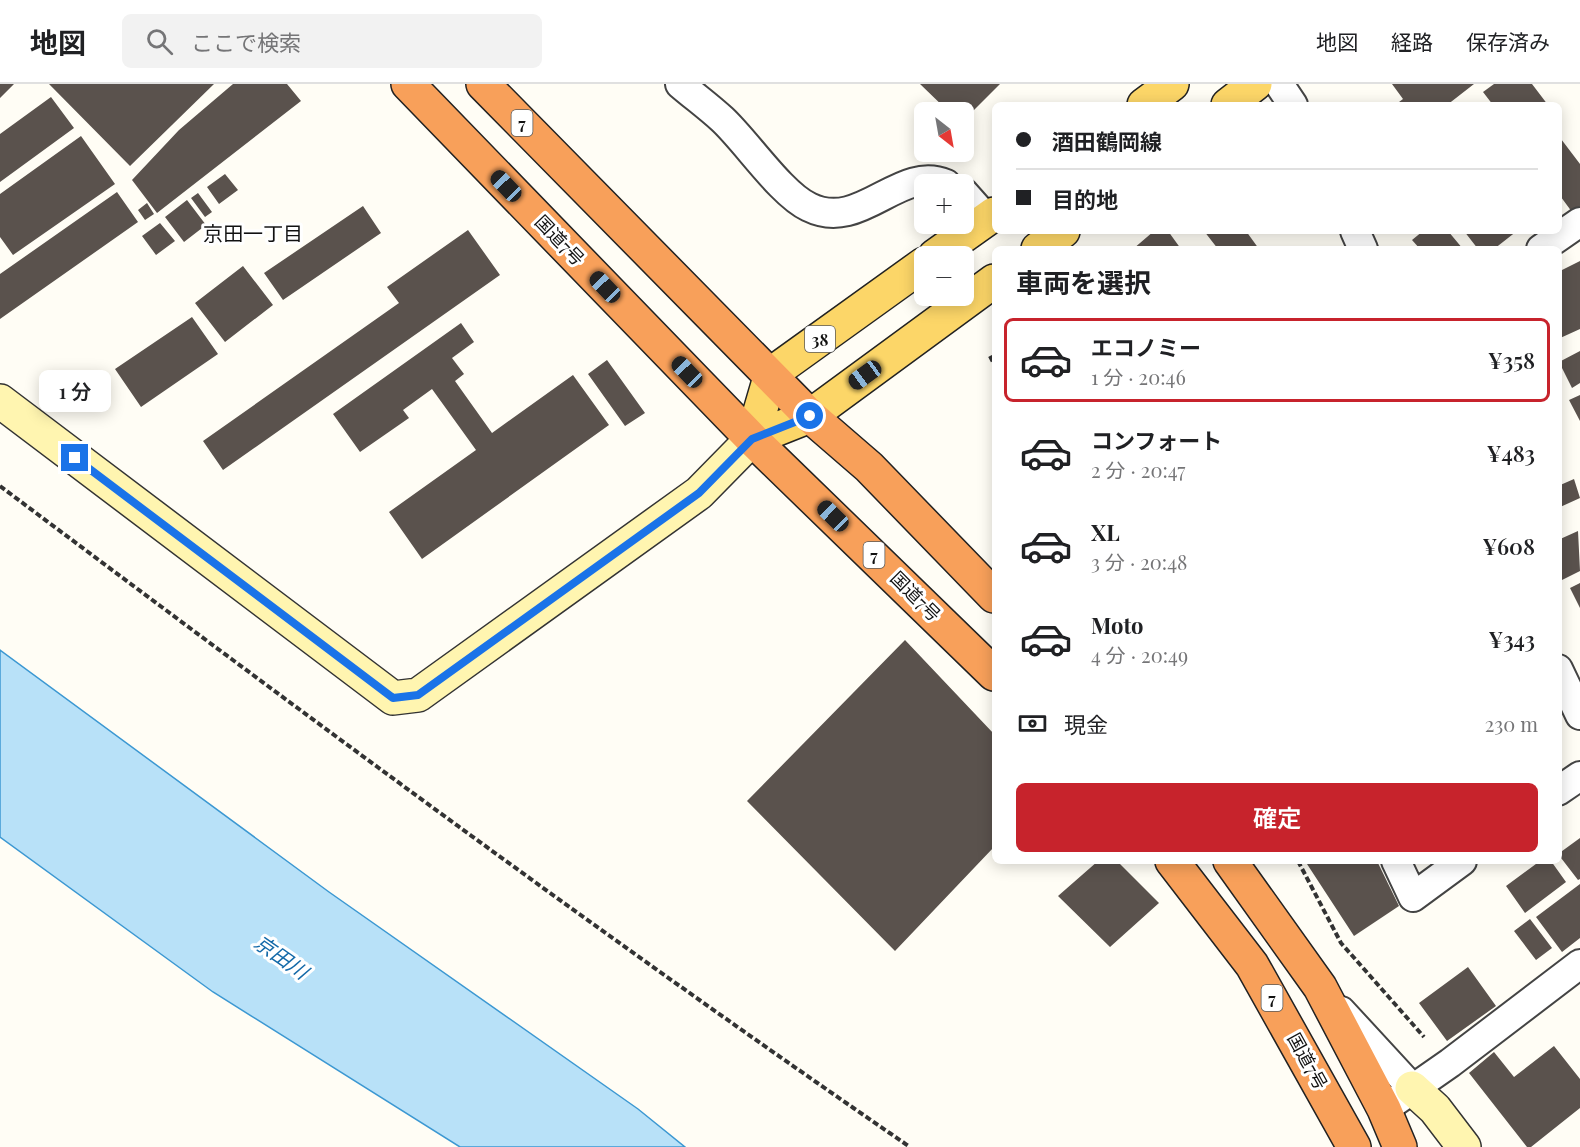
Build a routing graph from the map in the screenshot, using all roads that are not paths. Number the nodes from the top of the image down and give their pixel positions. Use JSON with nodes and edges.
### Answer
{"nodes":[{"id":1,"x":408,"y":84,"type":"edge"},
{"id":2,"x":483,"y":84,"type":"edge"},
{"id":3,"x":680,"y":84,"type":"edge"},
{"id":4,"x":1172,"y":84,"type":"edge"},
{"id":5,"x":1255,"y":84,"type":"edge"},
{"id":6,"x":1279,"y":84,"type":"edge"},
{"id":7,"x":1148,"y":102,"type":"edge"},
{"id":8,"x":1232,"y":102,"type":"edge"},
{"id":9,"x":1291,"y":102,"type":"edge"},
{"id":10,"x":914,"y":183,"type":"edge"},
{"id":11,"x":974,"y":201,"type":"edge"},
{"id":12,"x":991,"y":216,"type":"edge"},
{"id":13,"x":1580,"y":222,"type":"edge"},
{"id":14,"x":1059,"y":234,"type":"edge"},
{"id":15,"x":948,"y":246,"type":"edge"},
{"id":16,"x":1042,"y":246,"type":"edge"},
{"id":17,"x":1545,"y":246,"type":"edge"},
{"id":18,"x":914,"y":271,"type":"edge"},
{"id":19,"x":992,"y":282,"type":"edge"},
{"id":20,"x":771,"y":374,"type":"junction"},
{"id":21,"x":0,"y":401,"type":"edge"},
{"id":22,"x":810,"y":416,"type":"junction"},
{"id":23,"x":752,"y":439,"type":"junction"},
{"id":24,"x":992,"y":594,"type":"edge"},
{"id":25,"x":992,"y":672,"type":"edge"},
{"id":26,"x":1562,"y":677,"type":"edge"},
{"id":27,"x":1580,"y":715,"type":"edge"},
{"id":28,"x":1580,"y":776,"type":"edge"},
{"id":29,"x":1562,"y":788,"type":"edge"},
{"id":30,"x":1174,"y":864,"type":"edge"},
{"id":31,"x":1232,"y":864,"type":"edge"},
{"id":32,"x":1397,"y":864,"type":"edge"},
{"id":33,"x":1458,"y":864,"type":"edge"},
{"id":34,"x":1580,"y":964,"type":"edge"},
{"id":35,"x":1320,"y":987,"type":"junction"},
{"id":36,"x":1412,"y":1088,"type":"junction"},
{"id":37,"x":1384,"y":1108,"type":"junction"},
{"id":38,"x":1354,"y":1147,"type":"edge"},
{"id":39,"x":1400,"y":1147,"type":"edge"},
{"id":40,"x":1464,"y":1147,"type":"edge"}],
"edges":[{"from":1,"to":23,"type":"highway","name":"国道7号","number":"7"},
{"from":2,"to":20,"type":"highway","number":"7"},
{"from":3,"to":10,"type":"street"},
{"from":4,"to":7,"type":"main road"},
{"from":5,"to":8,"type":"main road"},
{"from":6,"to":9,"type":"street"},
{"from":11,"to":12,"type":"street"},
{"from":12,"to":15,"type":"main road"},
{"from":13,"to":17,"type":"street"},
{"from":14,"to":16,"type":"main road"},
{"from":18,"to":20,"type":"main road","number":"38"},
{"from":19,"to":22,"type":"main road"},
{"from":20,"to":22,"type":"highway","number":"7"},
{"from":20,"to":23,"type":"main road"},
{"from":21,"to":23,"type":"street"},
{"from":22,"to":23,"type":"main road"},
{"from":22,"to":24,"type":"highway","number":"7"},
{"from":23,"to":25,"type":"highway","name":"国道7号","number":"7"},
{"from":26,"to":27,"type":"street"},
{"from":28,"to":29,"type":"street"},
{"from":30,"to":38,"type":"highway","name":"国道7号","number":"7"},
{"from":31,"to":35,"type":"highway"},
{"from":32,"to":33,"type":"street"},
{"from":34,"to":36,"type":"street"},
{"from":35,"to":36,"type":"street"},
{"from":35,"to":37,"type":"highway"},
{"from":36,"to":37,"type":"street"},
{"from":36,"to":40,"type":"street"},
{"from":37,"to":39,"type":"highway"}]}
